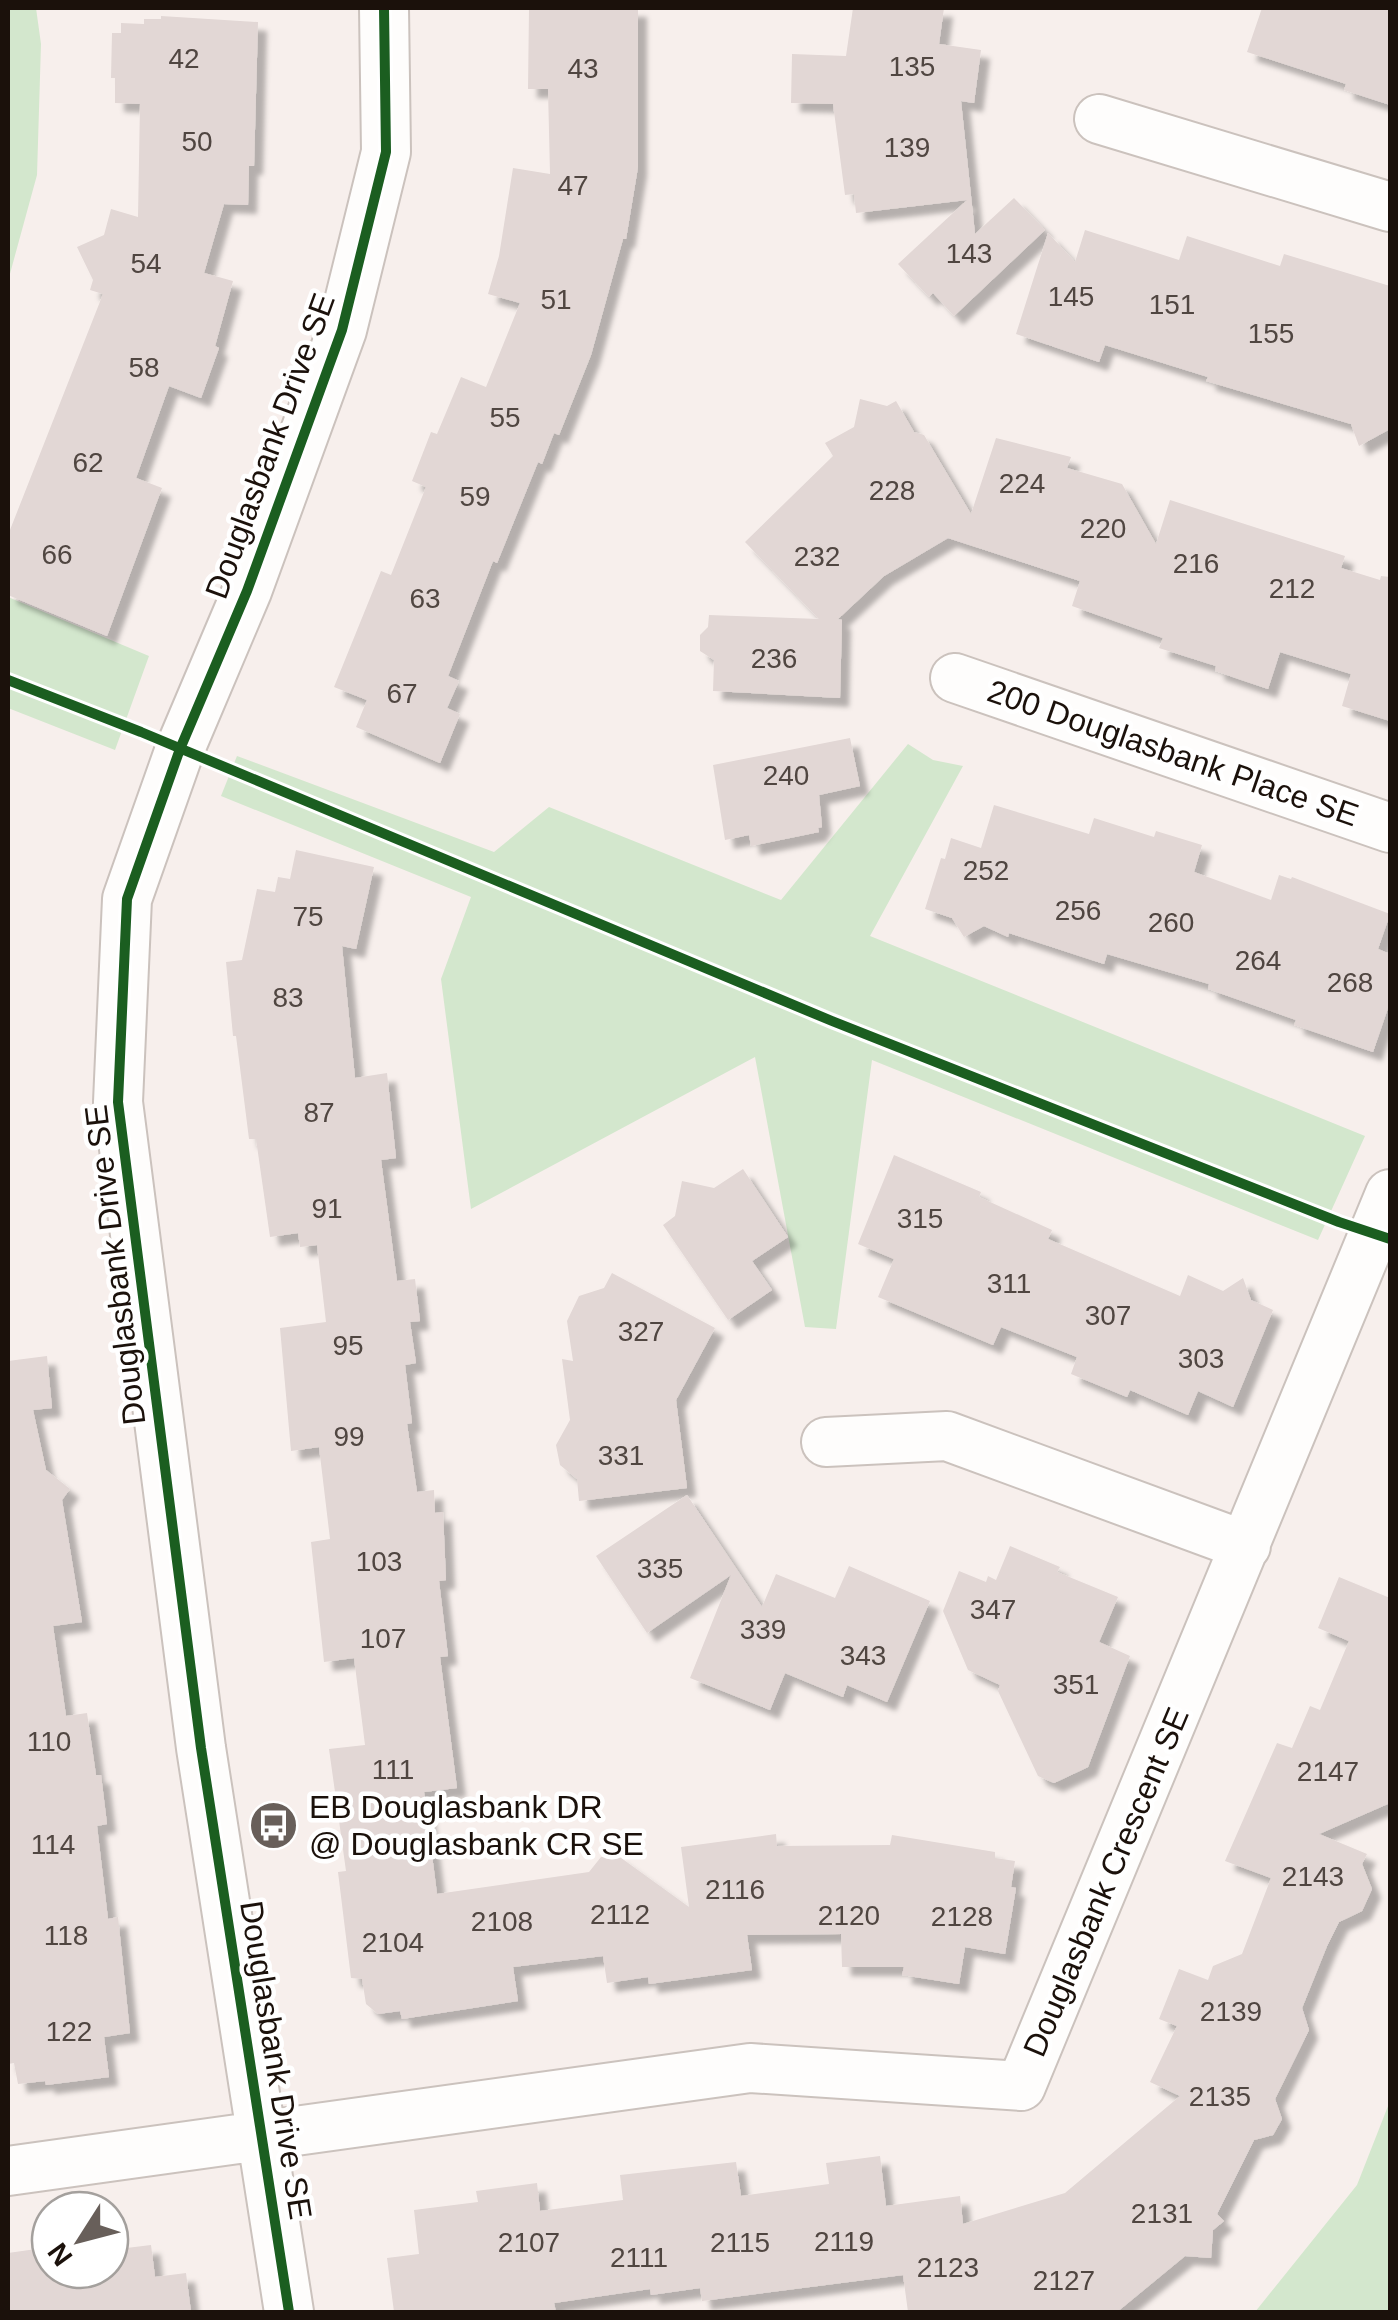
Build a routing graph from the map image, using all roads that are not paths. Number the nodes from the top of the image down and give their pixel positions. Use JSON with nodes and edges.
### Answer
{"nodes":[{"id":1,"x":384,"y":8,"type":"edge"},
{"id":2,"x":1100,"y":119,"type":"dead end"},
{"id":3,"x":1390,"y":208,"type":"edge"},
{"id":4,"x":954,"y":678,"type":"dead end"},
{"id":5,"x":1390,"y":828,"type":"edge"},
{"id":6,"x":1390,"y":1194,"type":"edge"},
{"id":7,"x":826,"y":1442,"type":"dead end"},
{"id":8,"x":1246,"y":1546,"type":"junction"},
{"id":9,"x":264,"y":2136,"type":"junction"},
{"id":10,"x":8,"y":2171,"type":"edge"},
{"id":11,"x":289,"y":2312,"type":"edge"}],
"edges":[{"from":1,"to":9,"type":"street","name":"Douglasbank Drive SE"},
{"from":2,"to":3,"type":"street"},
{"from":4,"to":5,"type":"street","name":"200 Douglasbank Place SE"},
{"from":6,"to":8,"type":"street","name":"Douglasbank Crescent SE"},
{"from":7,"to":8,"type":"street"},
{"from":8,"to":9,"type":"street","name":"Douglasbank Crescent SE"},
{"from":9,"to":10,"type":"street","name":"Douglasbank Drive SE"},
{"from":9,"to":11,"type":"street","name":"Douglasbank Drive SE"}]}
